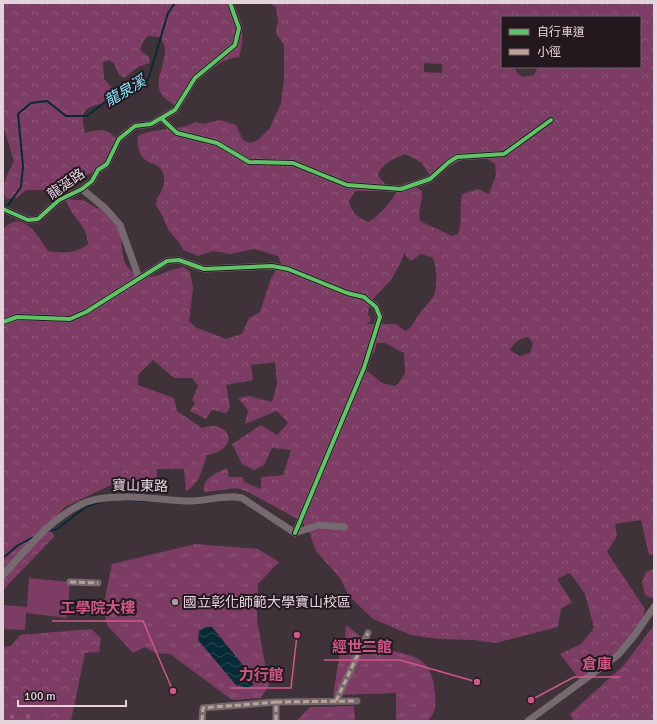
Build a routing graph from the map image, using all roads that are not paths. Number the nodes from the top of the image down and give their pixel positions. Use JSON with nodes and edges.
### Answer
{"nodes":[{"id":1,"x":230,"y":3,"type":"edge"},
{"id":2,"x":161,"y":118,"type":"junction"},
{"id":3,"x":551,"y":120,"type":"dead end"},
{"id":4,"x":82,"y":189,"type":"junction"},
{"id":5,"x":3,"y":209,"type":"edge"},
{"id":6,"x":139,"y":278,"type":"junction"},
{"id":7,"x":3,"y":322,"type":"edge"},
{"id":8,"x":344,"y":526,"type":"dead end"},
{"id":9,"x":295,"y":533,"type":"junction"},
{"id":10,"x":3,"y":575,"type":"edge"},
{"id":11,"x":70,"y":582,"type":"dead end"},
{"id":12,"x":98,"y":583,"type":"dead end"},
{"id":13,"x":654,"y":607,"type":"edge"},
{"id":14,"x":368,"y":633,"type":"dead end"},
{"id":15,"x":336,"y":701,"type":"junction"},
{"id":16,"x":357,"y":701,"type":"dead end"},
{"id":17,"x":276,"y":702,"type":"junction"},
{"id":18,"x":202,"y":721,"type":"edge"},
{"id":19,"x":276,"y":721,"type":"edge"},
{"id":20,"x":528,"y":721,"type":"edge"}],
"edges":[{"from":1,"to":2,"type":"street","name":"龍涎路"},
{"from":2,"to":3,"type":"street"},
{"from":2,"to":4,"type":"street","name":"龍涎路"},
{"from":4,"to":5,"type":"street","name":"龍涎路"},
{"from":4,"to":6,"type":"street"},
{"from":6,"to":7,"type":"street"},
{"from":6,"to":9,"type":"street"},
{"from":8,"to":9,"type":"street"},
{"from":9,"to":10,"type":"street","name":"寶山東路"},
{"from":11,"to":12,"type":"street"},
{"from":13,"to":20,"type":"street"},
{"from":14,"to":15,"type":"street"},
{"from":15,"to":16,"type":"street"},
{"from":15,"to":17,"type":"street"},
{"from":17,"to":18,"type":"street"},
{"from":17,"to":19,"type":"street"}]}
